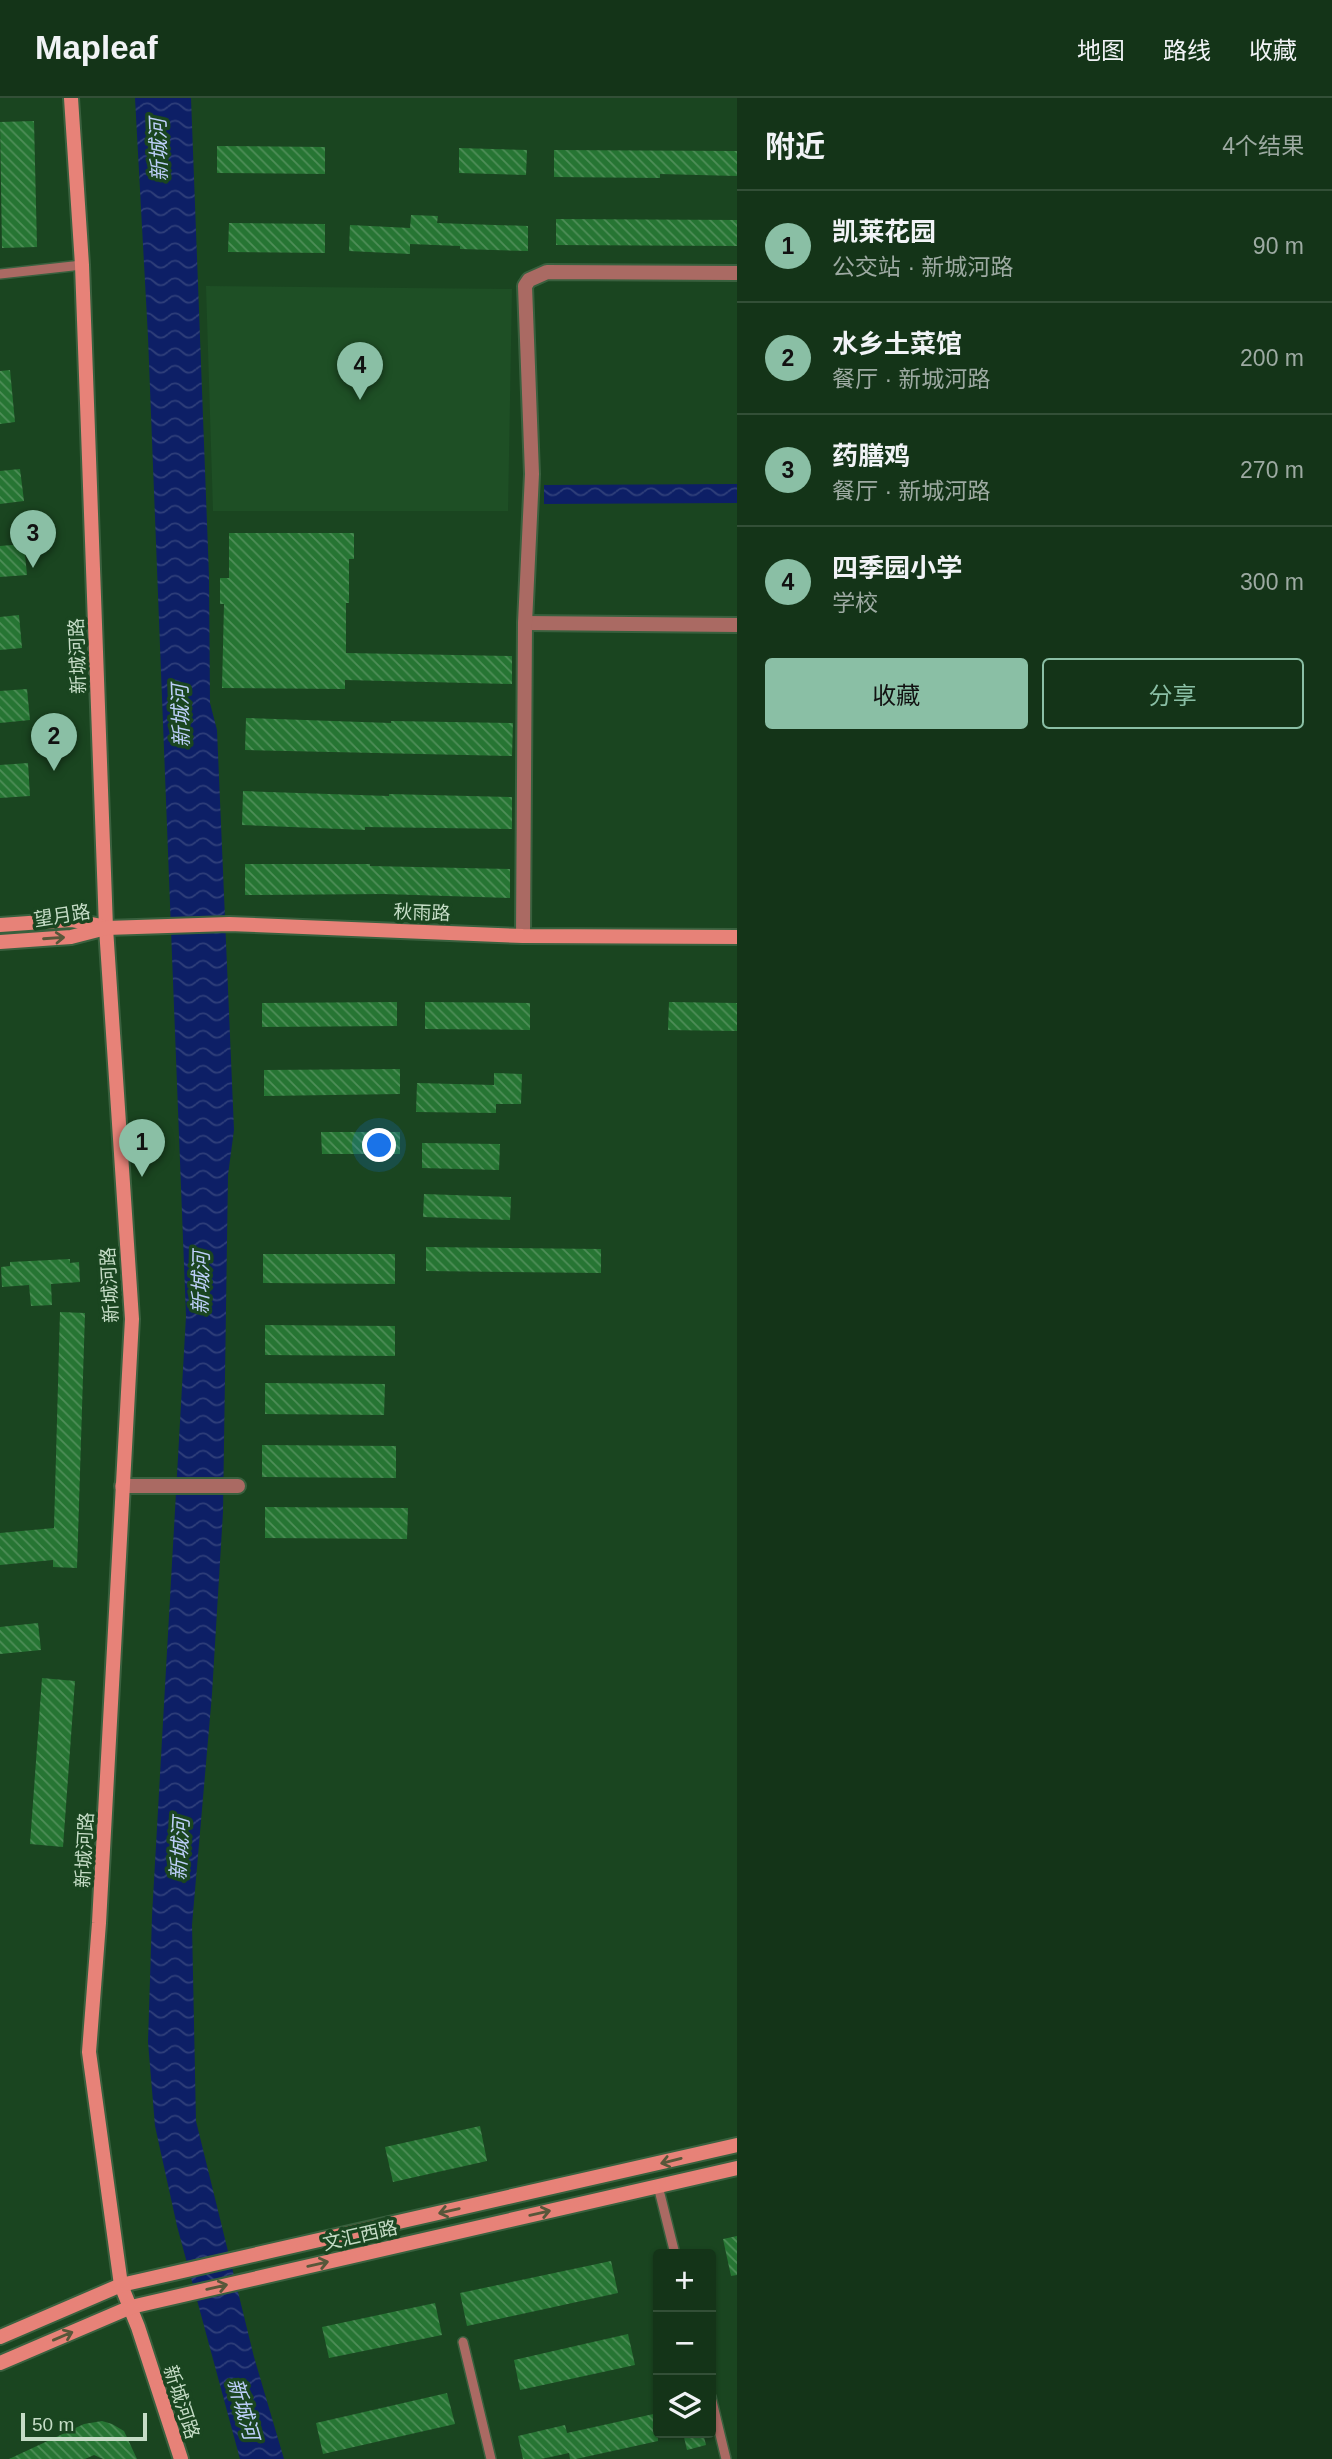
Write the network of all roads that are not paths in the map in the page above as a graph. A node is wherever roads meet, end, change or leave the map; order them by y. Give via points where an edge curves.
1 (71, 98) edge
2 (82, 265) junction
3 (737, 273) edge
4 (0, 274) edge
5 (525, 623) junction
6 (737, 625) edge
7 (0, 925) edge
8 (106, 928) junction
9 (523, 936) junction
10 (737, 937) edge
11 (0, 942) edge
12 (122, 1486) junction
13 (238, 1486) dead end
14 (737, 2145) edge
15 (737, 2168) edge
16 (658, 2186) junction
17 (674, 2249) edge
18 (121, 2285) junction
19 (131, 2307) junction
20 (0, 2337) edge
21 (463, 2342) dead end
22 (0, 2363) edge
23 (716, 2418) edge
24 (181, 2459) edge
25 (491, 2459) edge
26 (726, 2459) edge

1 - 2 street, 新城河路
2 - 4 lane
2 - 8 street, 新城河路
3 - 5 street via 547,272 525,286 532,474
5 - 6 street
5 - 9 street
7 - 8 street, 望月路 via 71,920
8 - 9 street, 秋雨路 via 229,924
11 -> 8 street, 望月路 via 71,937
8 - 12 street, 新城河路 via 132,1319
9 - 10 street, 秋雨路
12 - 13 street
12 - 18 street, 新城河路 via 89,2052
14 -> 18 street, 文汇西路
15 - 16 street, 文汇西路
16 - 17 lane
19 -> 16 street, 文汇西路
18 - 19 street, 新城河路
18 - 20 street, 文汇西路
22 -> 19 street, 文汇西路
19 - 24 street, 新城河路
21 - 25 lane
23 - 26 lane

